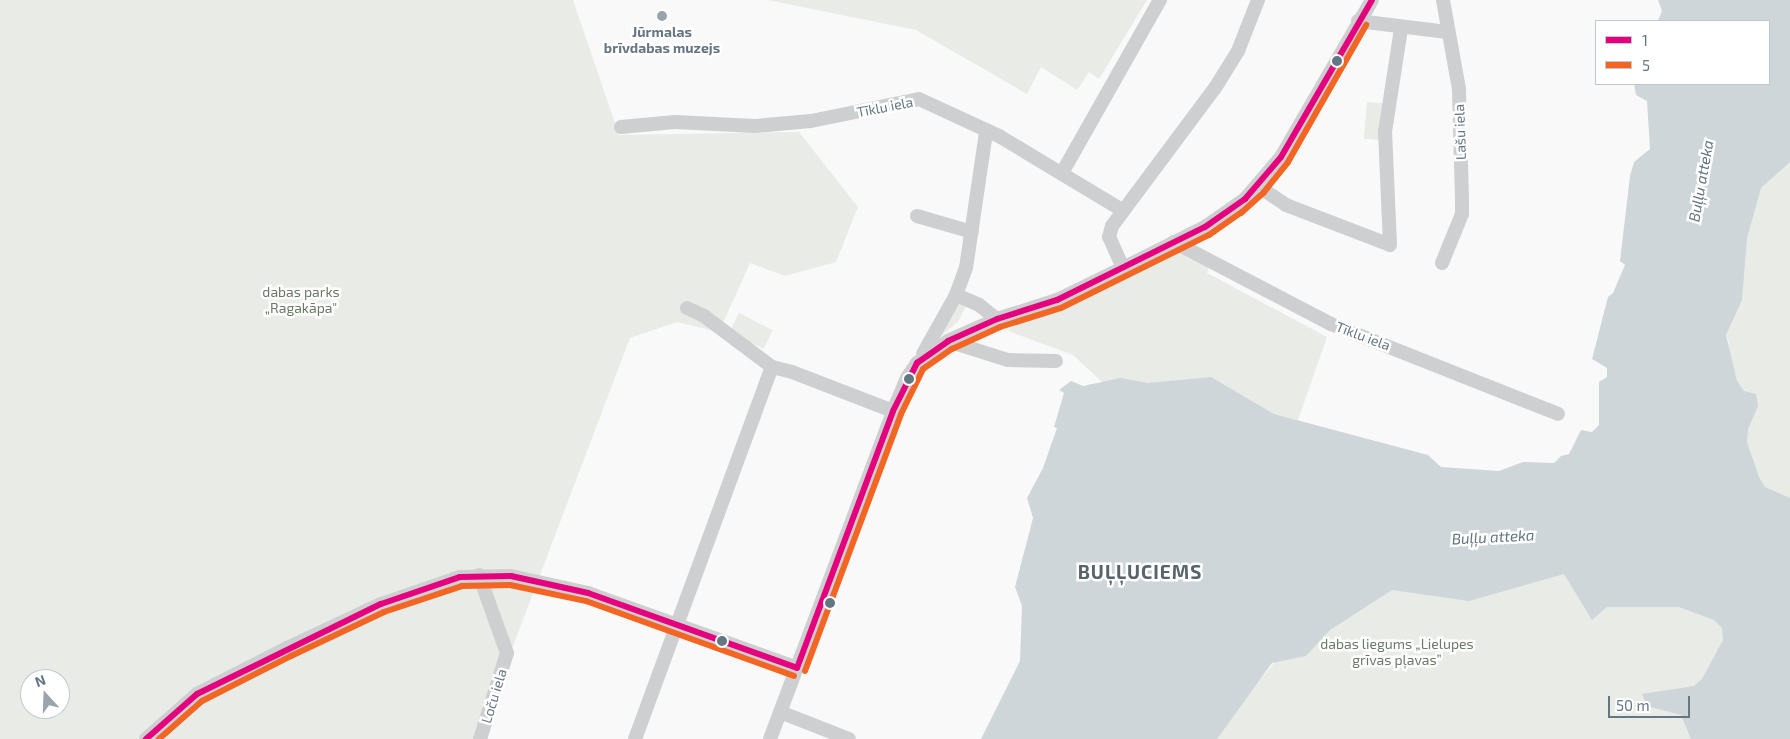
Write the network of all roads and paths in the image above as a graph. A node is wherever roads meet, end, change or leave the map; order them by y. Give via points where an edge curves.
1 (1160, 0) edge
2 (1258, 0) edge
3 (1372, 0) edge
4 (1444, 0) edge
5 (1358, 21) junction
6 (1401, 28) junction
7 (1448, 32) junction
8 (621, 127) dead end
9 (986, 132) junction
10 (1062, 173) junction
11 (1258, 186) junction
12 (1122, 210) junction
13 (917, 216) dead end
14 (972, 232) junction
15 (1174, 242) junction
16 (1442, 263) dead end
17 (1123, 268) junction
18 (956, 295) junction
19 (687, 308) dead end
20 (997, 319) junction
21 (948, 341) junction
22 (1056, 361) dead end
23 (917, 363) junction
24 (772, 367) junction
25 (893, 411) junction
26 (1558, 414) dead end
27 (479, 575) junction
28 (677, 626) junction
29 (797, 668) junction
30 (780, 712) junction
31 (146, 739) edge
32 (480, 739) edge
33 (635, 739) edge
34 (770, 739) edge
35 (849, 739) edge

1 - 10 street
2 - 12 street via 1238,51 1215,88
3 - 5 street
4 - 7 street, Lašu iela
5 - 6 street
5 - 11 street via 1281,156
6 - 7 street
6 - 11 street via 1385,132 1390,245 1286,205
7 - 16 street, Lašu iela via 1456,60 1459,90 1462,214
8 - 9 street, Tīklu iela via 675,122 755,126 811,121 919,99
9 - 10 street, Tīklu iela via 999,136
9 - 14 street
10 - 12 street, Tīklu iela
11 - 15 street via 1229,211
12 - 17 street via 1112,226 1110,238
13 - 14 street
14 - 18 street via 968,260
15 - 17 street
15 - 26 street, Tīklu iela via 1330,324
17 - 20 street via 1057,300
18 - 20 street
18 - 23 street
19 - 24 street via 704,316
20 - 21 street
21 - 22 street via 1008,360
21 - 23 street
23 - 25 street
24 - 25 street
24 - 28 street
25 - 29 street
27 - 28 street via 511,576 588,593
27 - 31 street via 440,583 381,604 287,648 197,694
27 - 32 street, Loču iela via 507,653
28 - 29 street
28 - 33 street
29 - 30 street
30 - 34 street
30 - 35 street

